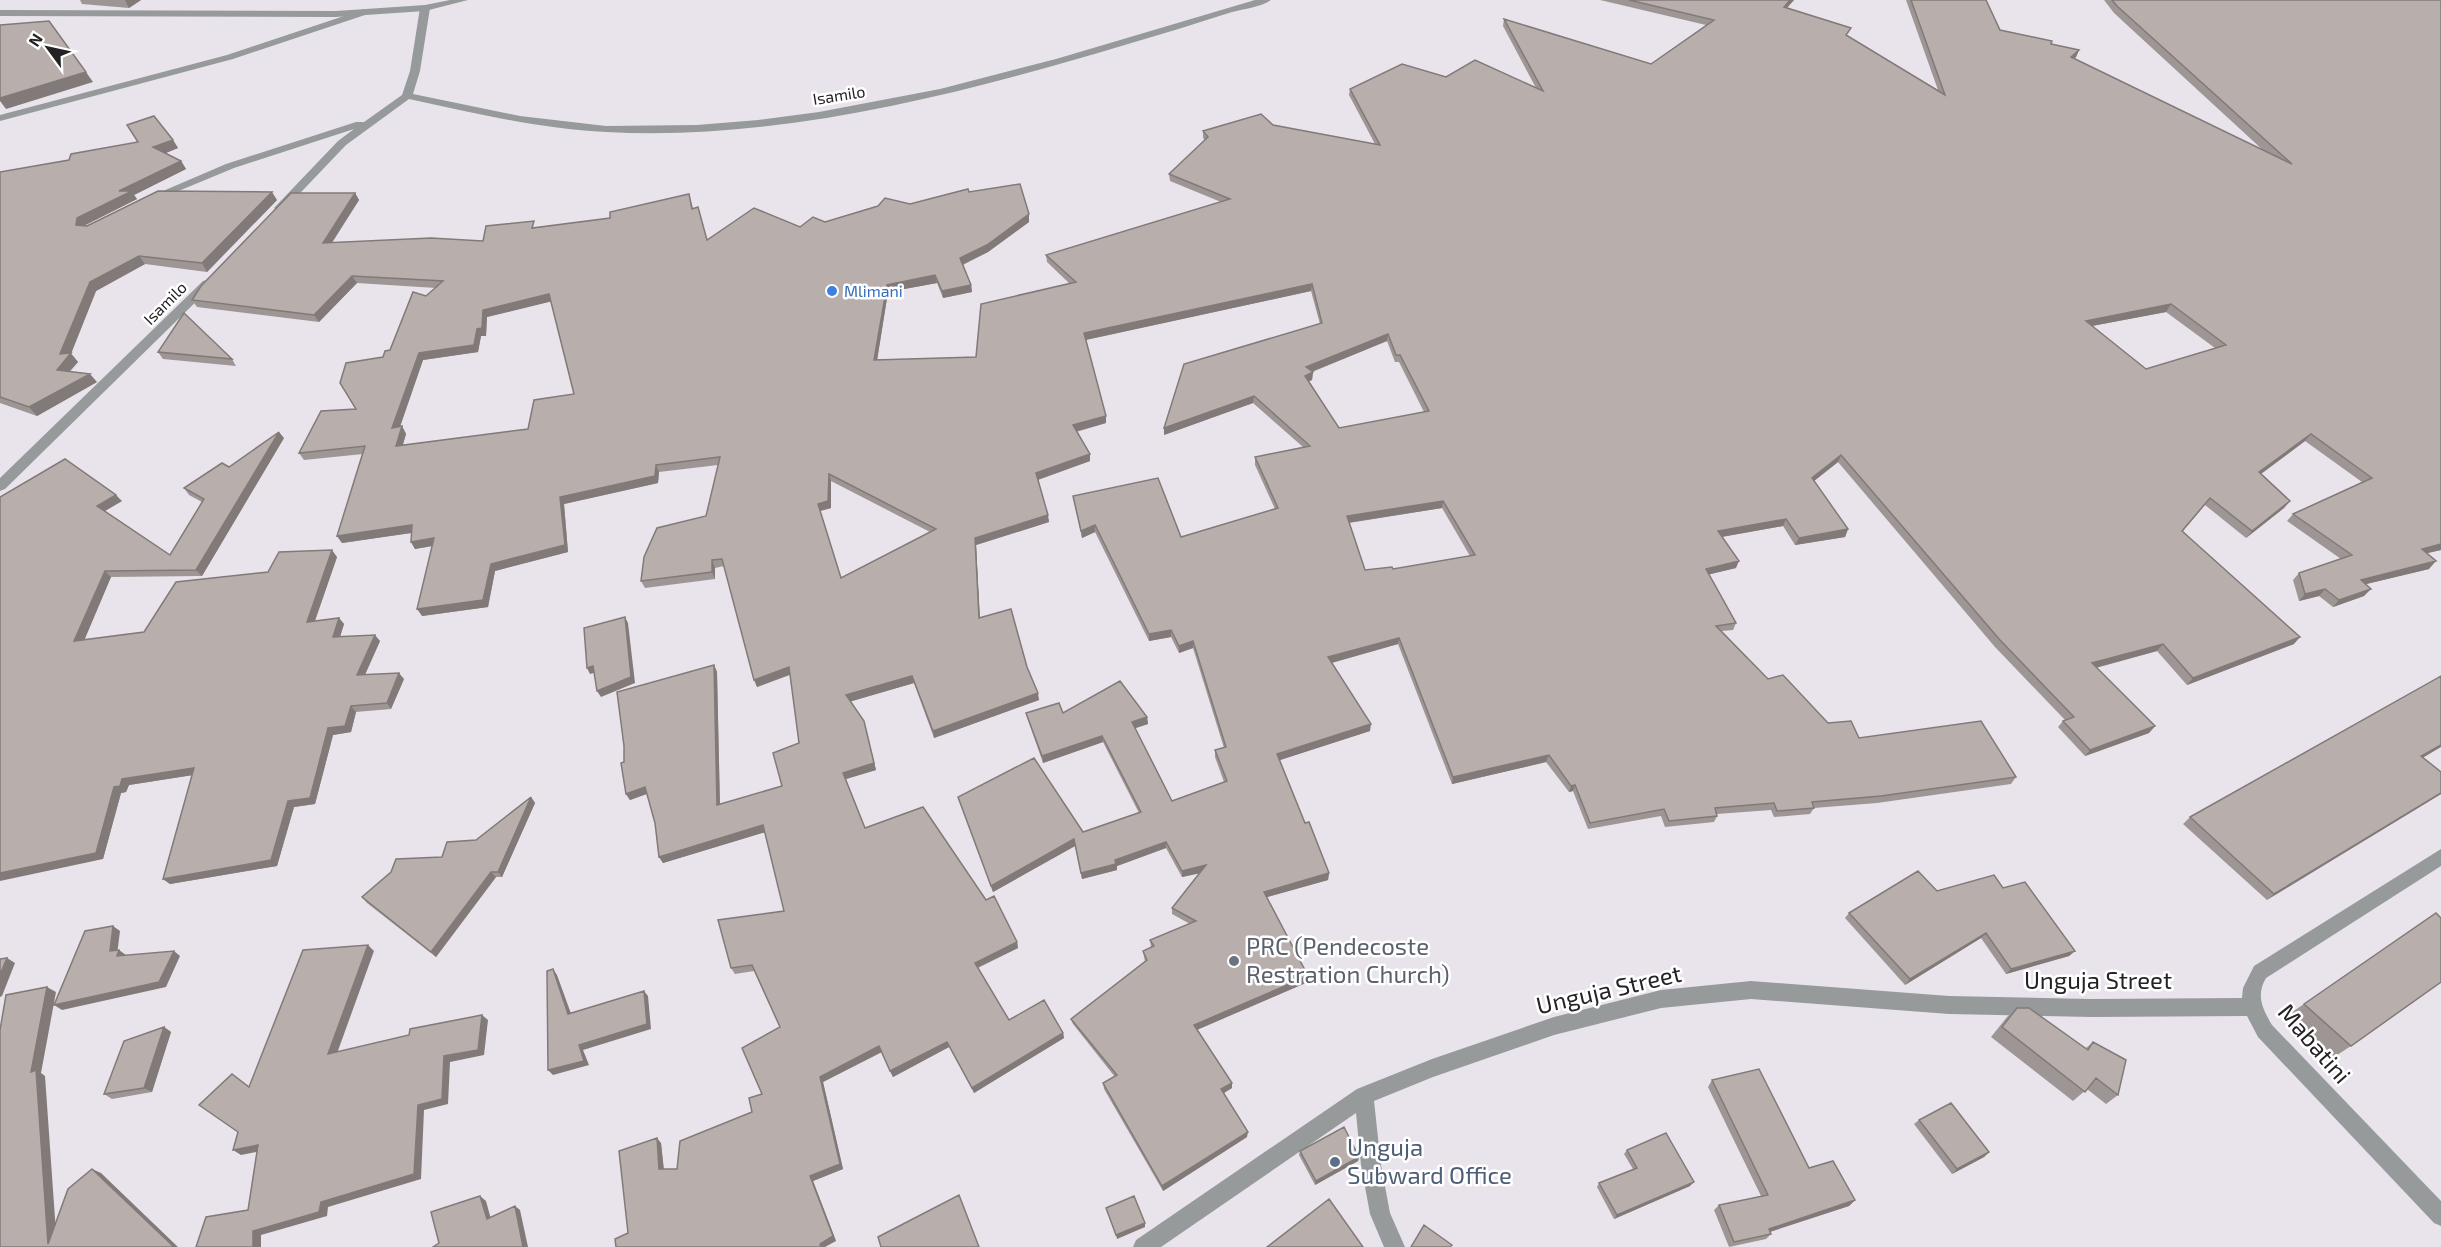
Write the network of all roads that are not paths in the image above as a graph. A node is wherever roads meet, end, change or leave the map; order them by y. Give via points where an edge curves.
1 (463, 0) edge
2 (1266, 0) edge
3 (425, 8) junction
4 (364, 12) junction
5 (0, 14) edge
6 (407, 96) junction
7 (0, 118) edge
8 (368, 122) junction
9 (136, 206) edge
10 (273, 215) edge
11 (216, 274) edge
12 (0, 486) edge
13 (2441, 857) edge
14 (2251, 1007) junction
15 (1364, 1096) junction
16 (2441, 1216) edge
17 (1143, 1247) edge
18 (1395, 1247) edge

1 - 3 street
2 - 6 street, Isamilo via 980,82 889,104 778,121 633,130 528,120
3 - 4 street
3 - 6 street
4 - 5 street
4 - 7 street via 273,43
6 - 8 street
8 - 9 street via 231,166
8 - 10 street via 342,143
11 - 12 street, Isamilo
13 - 14 street, Mabatini via 2260,972 2250,985
14 - 15 street, Unguja Street via 1949,1005 1751,990 1660,999 1554,1026
14 - 16 street, Mabatini via 2265,1031 2293,1063
15 - 17 street, Unguja Street
15 - 18 street via 1380,1214

